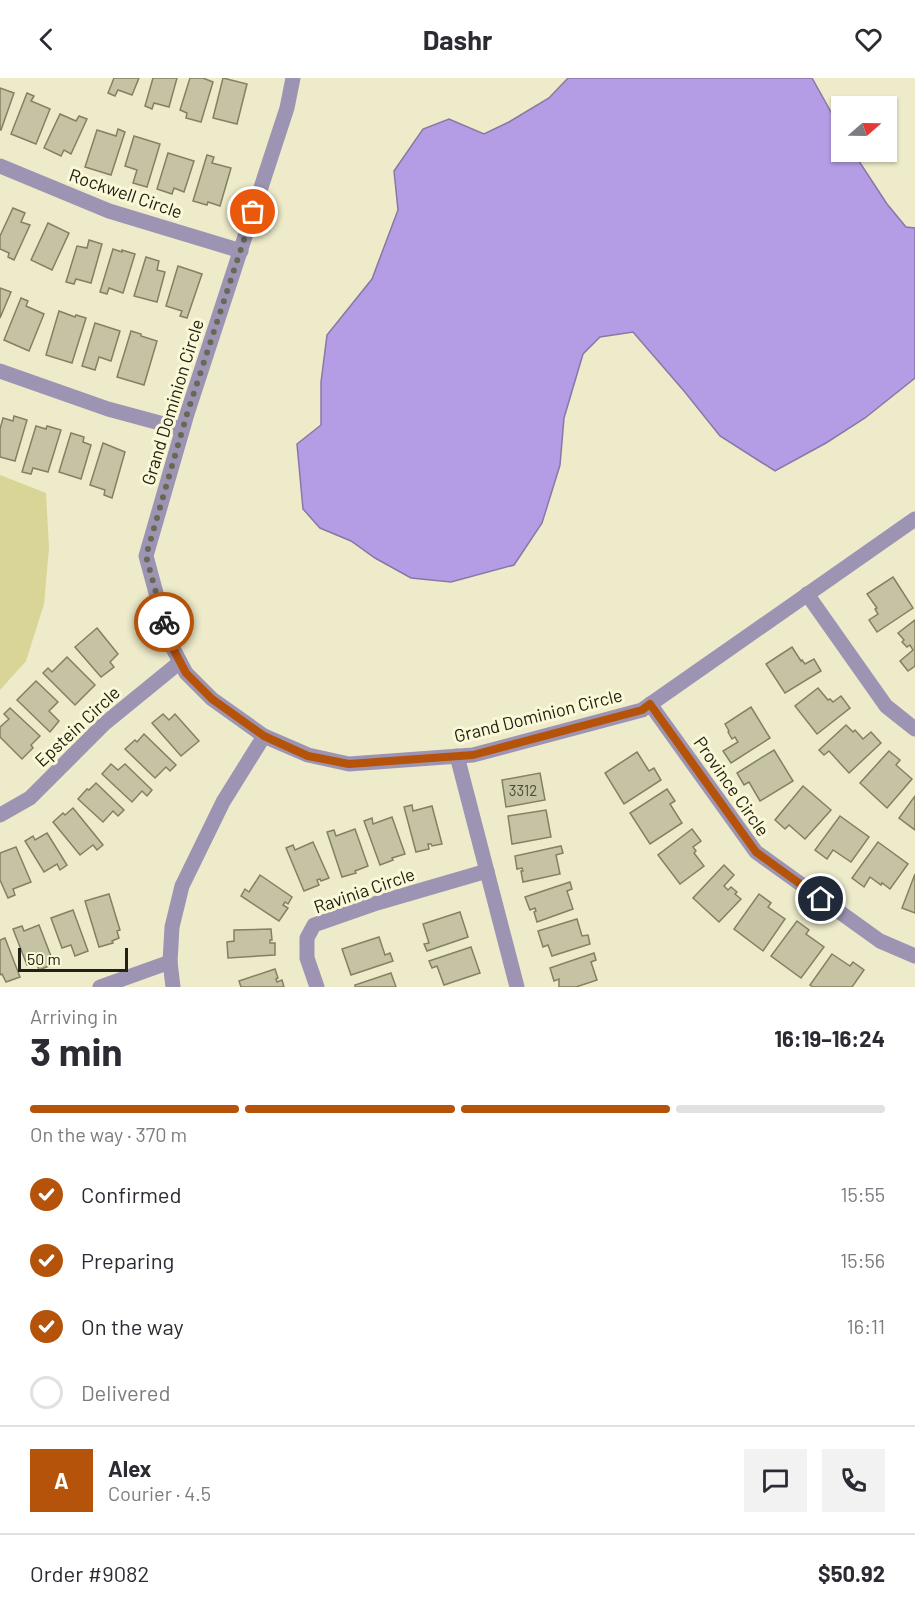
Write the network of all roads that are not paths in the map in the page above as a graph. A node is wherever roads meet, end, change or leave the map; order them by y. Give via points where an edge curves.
1 (293, 78) edge
2 (0, 166) edge
3 (241, 251) junction
4 (0, 371) edge
5 (182, 429) junction
6 (915, 519) edge
7 (807, 594) junction
8 (180, 662) junction
9 (650, 704) junction
10 (915, 729) edge
11 (264, 736) junction
12 (457, 756) junction
13 (0, 815) edge
14 (487, 871) junction
15 (915, 956) edge
16 (170, 962) junction
17 (100, 987) edge
18 (173, 987) edge
19 (317, 987) edge
20 (517, 987) edge

1 - 3 street, Grand Dominion Circle
2 - 3 street, Rockwell Circle via 109,211
3 - 5 street, Grand Dominion Circle
4 - 5 street via 108,409
5 - 8 street, Grand Dominion Circle via 146,556 169,641
6 - 7 street, Grand Dominion Circle
7 - 9 street, Grand Dominion Circle
7 - 10 street via 886,706
8 - 11 street, Grand Dominion Circle via 212,699
8 - 13 street, Epstein Circle via 104,723 30,798
9 - 12 street, Grand Dominion Circle via 642,710
9 - 15 street, Province Circle via 756,852 880,941
11 - 12 street, Grand Dominion Circle via 308,756 349,764
11 - 16 street via 223,802 182,886 172,927
12 - 14 street
14 - 19 street, Ravinia Circle via 314,925 307,938 307,958
14 - 20 street
16 - 17 street
16 - 18 street

